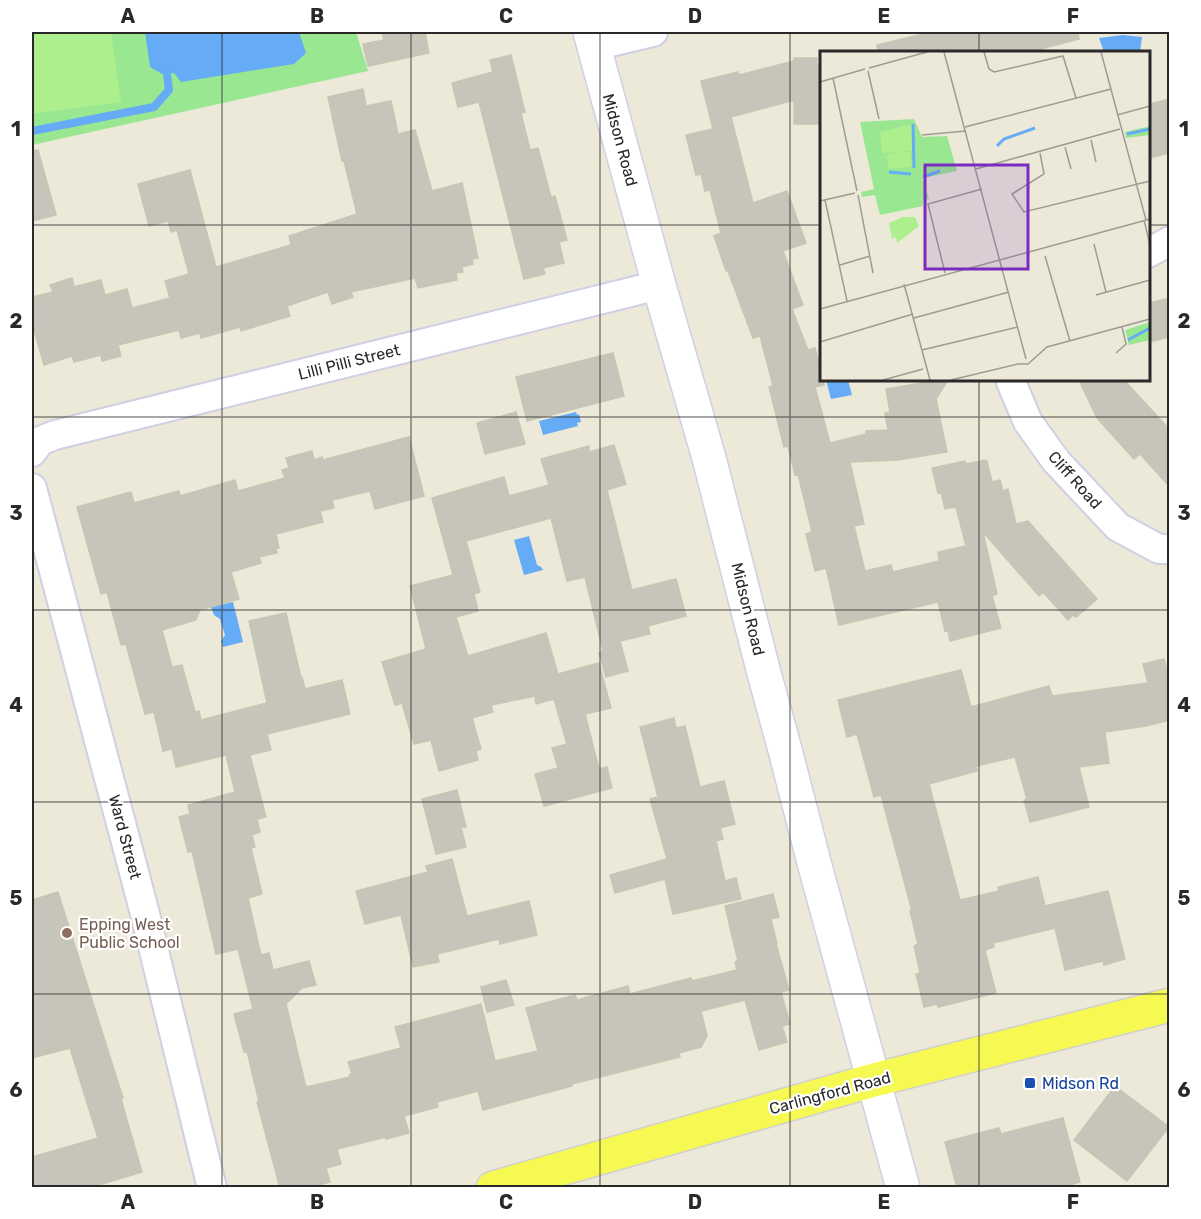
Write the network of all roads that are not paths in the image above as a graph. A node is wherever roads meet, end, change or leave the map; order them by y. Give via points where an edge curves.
1 (653, 32) edge
2 (592, 39) edge
3 (1170, 241) edge
4 (1150, 252) edge
5 (659, 285) junction
6 (1012, 381) edge
7 (36, 446) edge
8 (32, 488) edge
9 (1170, 549) edge
10 (1170, 1005) edge
11 (874, 1080) junction
12 (212, 1188) edge
13 (493, 1188) edge
14 (903, 1188) edge

1 - 2 street
2 - 5 street, Midson Road
3 - 4 street
5 - 7 street, Lilli Pilli Street via 55,435
5 - 11 street, Midson Road via 709,458
6 - 9 street, Cliff Road via 1028,423 1056,461 1118,528 1159,549
8 - 12 street, Ward Street via 144,910
10 - 11 main road, Carlingford Road
11 - 13 main road, Carlingford Road
11 - 14 street, Midson Road

